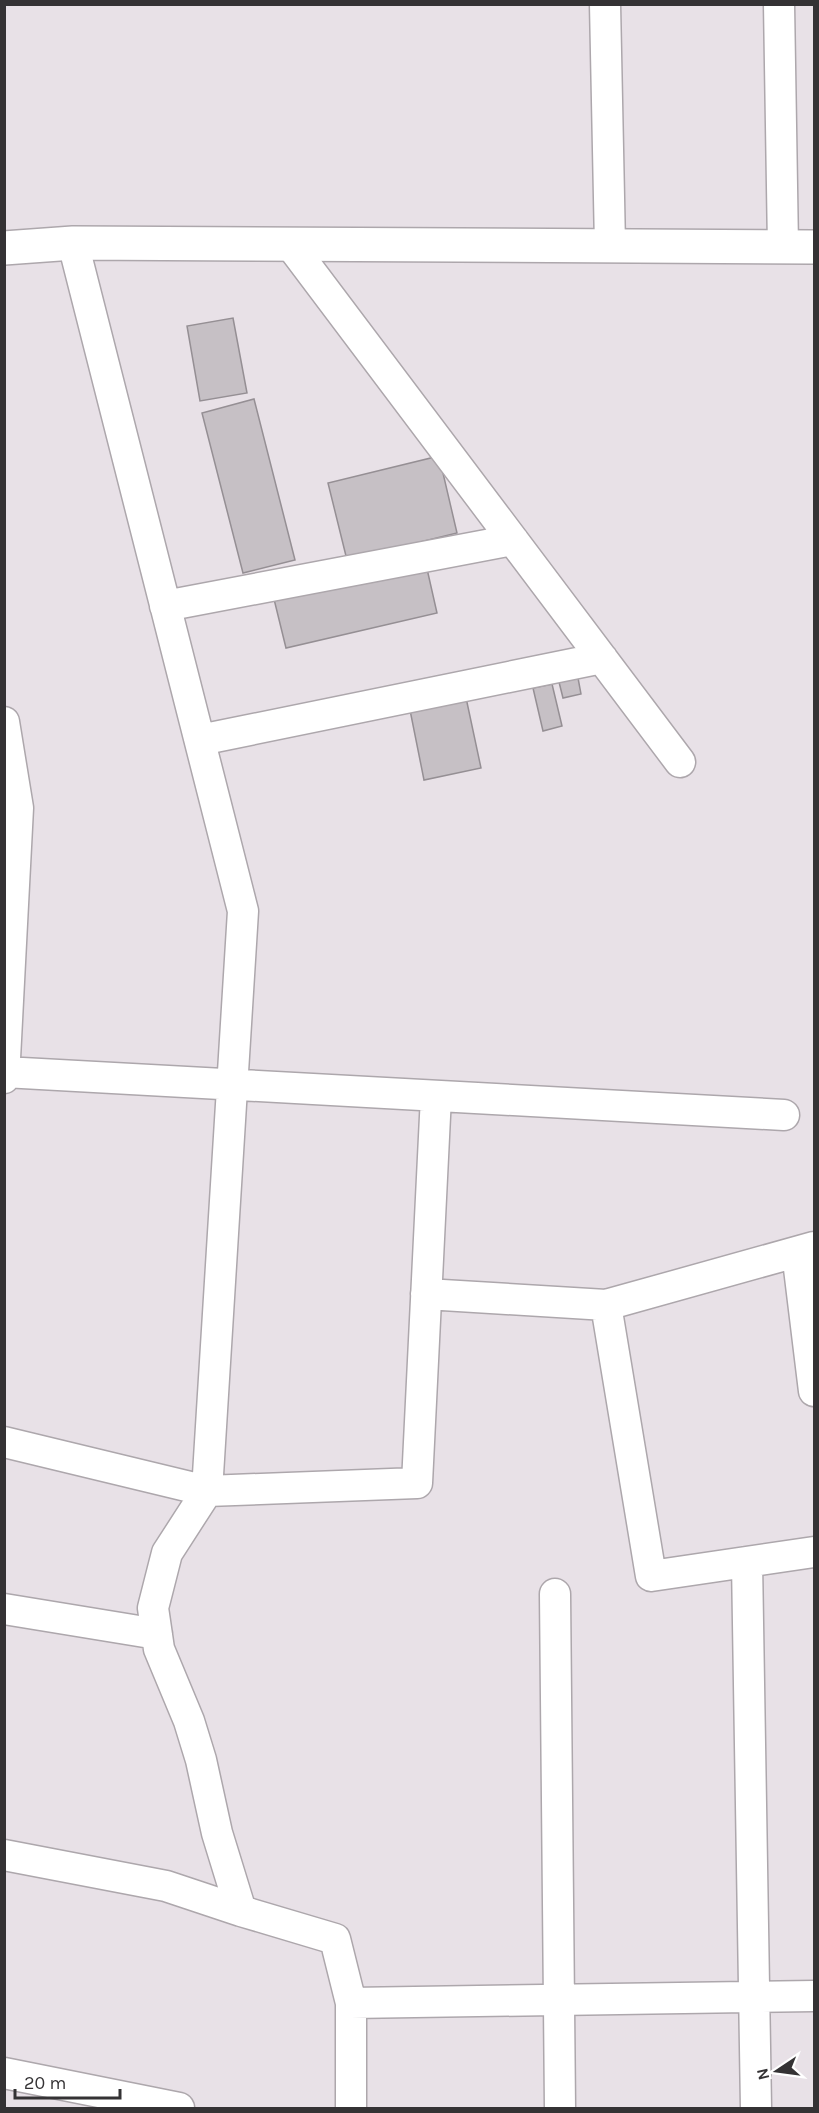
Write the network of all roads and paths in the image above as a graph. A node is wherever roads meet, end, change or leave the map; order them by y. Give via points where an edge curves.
1 (605, 4) edge
2 (779, 4) edge
3 (72, 243) junction
4 (290, 244) junction
5 (610, 246) junction
6 (799, 247) edge
7 (4, 248) edge
8 (513, 540) junction
9 (165, 606) junction
10 (602, 658) junction
11 (4, 722) edge
12 (200, 740) junction
13 (680, 762) dead end
14 (5, 1072) edge
15 (4, 1078) edge
16 (232, 1085) junction
17 (436, 1096) junction
18 (784, 1115) dead end
19 (806, 1249) edge
20 (426, 1294) junction
21 (606, 1305) junction
22 (814, 1391) edge
23 (4, 1442) edge
24 (207, 1491) junction
25 (814, 1552) edge
26 (747, 1562) junction
27 (555, 1594) dead end
28 (4, 1609) edge
29 (157, 1634) junction
30 (4, 1855) edge
31 (240, 1911) junction
32 (814, 1996) edge
33 (754, 1997) junction
34 (559, 2000) junction
35 (351, 2003) junction
36 (4, 2073) edge
37 (179, 2109) edge
38 (351, 2109) edge
39 (560, 2109) edge
40 (756, 2109) edge

1 - 5 street
2 - 6 street
3 - 4 street
3 - 7 street
3 - 9 street
4 - 5 street
4 - 8 street
5 - 6 street
8 - 9 street
8 - 10 street
9 - 12 street
10 - 12 street
10 - 13 street
11 - 14 street via 18,808
12 - 16 street via 243,911
14 - 15 street
14 - 16 street
16 - 17 street
16 - 24 street
17 - 18 street
17 - 20 street
19 - 21 street
19 - 22 street
20 - 21 street
20 - 24 street via 417,1483
21 - 26 street via 651,1576
23 - 24 street
24 - 29 street via 167,1553 153,1608
25 - 26 street
26 - 33 street
27 - 34 street
28 - 29 street
29 - 31 street via 159,1649 201,1760
30 - 31 street via 166,1886
31 - 35 street via 335,1939
32 - 33 street
33 - 34 street
33 - 40 street
34 - 35 street
34 - 39 street
35 - 38 street
36 - 37 street

